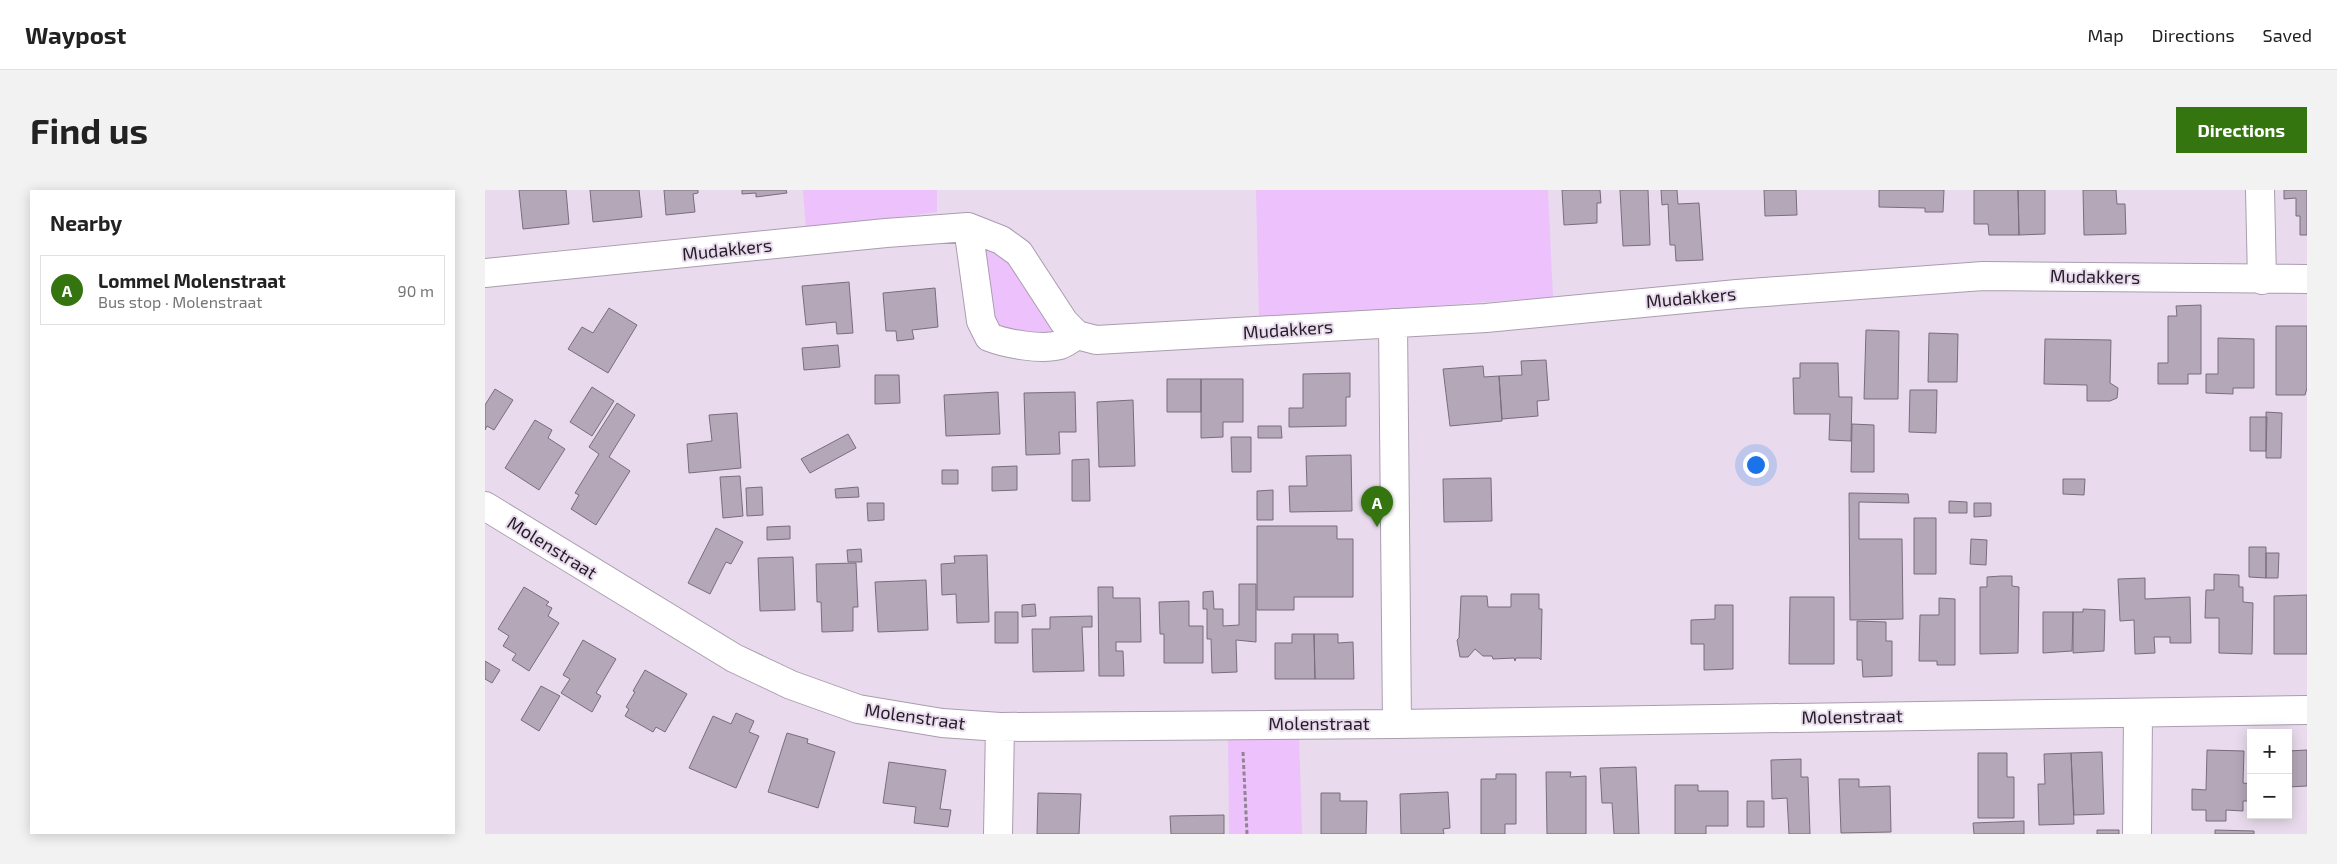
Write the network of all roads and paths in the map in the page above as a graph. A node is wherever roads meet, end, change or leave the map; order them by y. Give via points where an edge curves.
1 (2260, 190) edge
2 (968, 227) junction
3 (486, 266) edge
4 (2307, 279) edge
5 (2262, 280) junction
6 (1393, 323) junction
7 (1077, 335) junction
8 (485, 506) edge
9 (2307, 710) edge
10 (2138, 712) junction
11 (1397, 724) junction
12 (1241, 725) junction
13 (1000, 727) junction
14 (998, 834) edge
15 (1247, 834) edge
16 (2137, 834) edge

1 - 5 street
2 - 3 street, Mudakkers
2 - 7 street, Mudakkers via 1001,240 1019,253 1047,298
2 - 7 street via 981,321 989,337 1006,344 1027,346 1059,345
4 - 5 street, Mudakkers
5 - 6 street, Mudakkers via 1983,276
6 - 7 street, Mudakkers via 1122,340 1096,340
6 - 11 street
8 - 13 street, Molenstraat via 733,658 791,685 858,709 943,724
9 - 10 street, Molenstraat
10 - 11 street, Molenstraat
10 - 16 street
11 - 12 street, Molenstraat
12 - 13 street, Molenstraat
12 - 15 path
13 - 14 street

